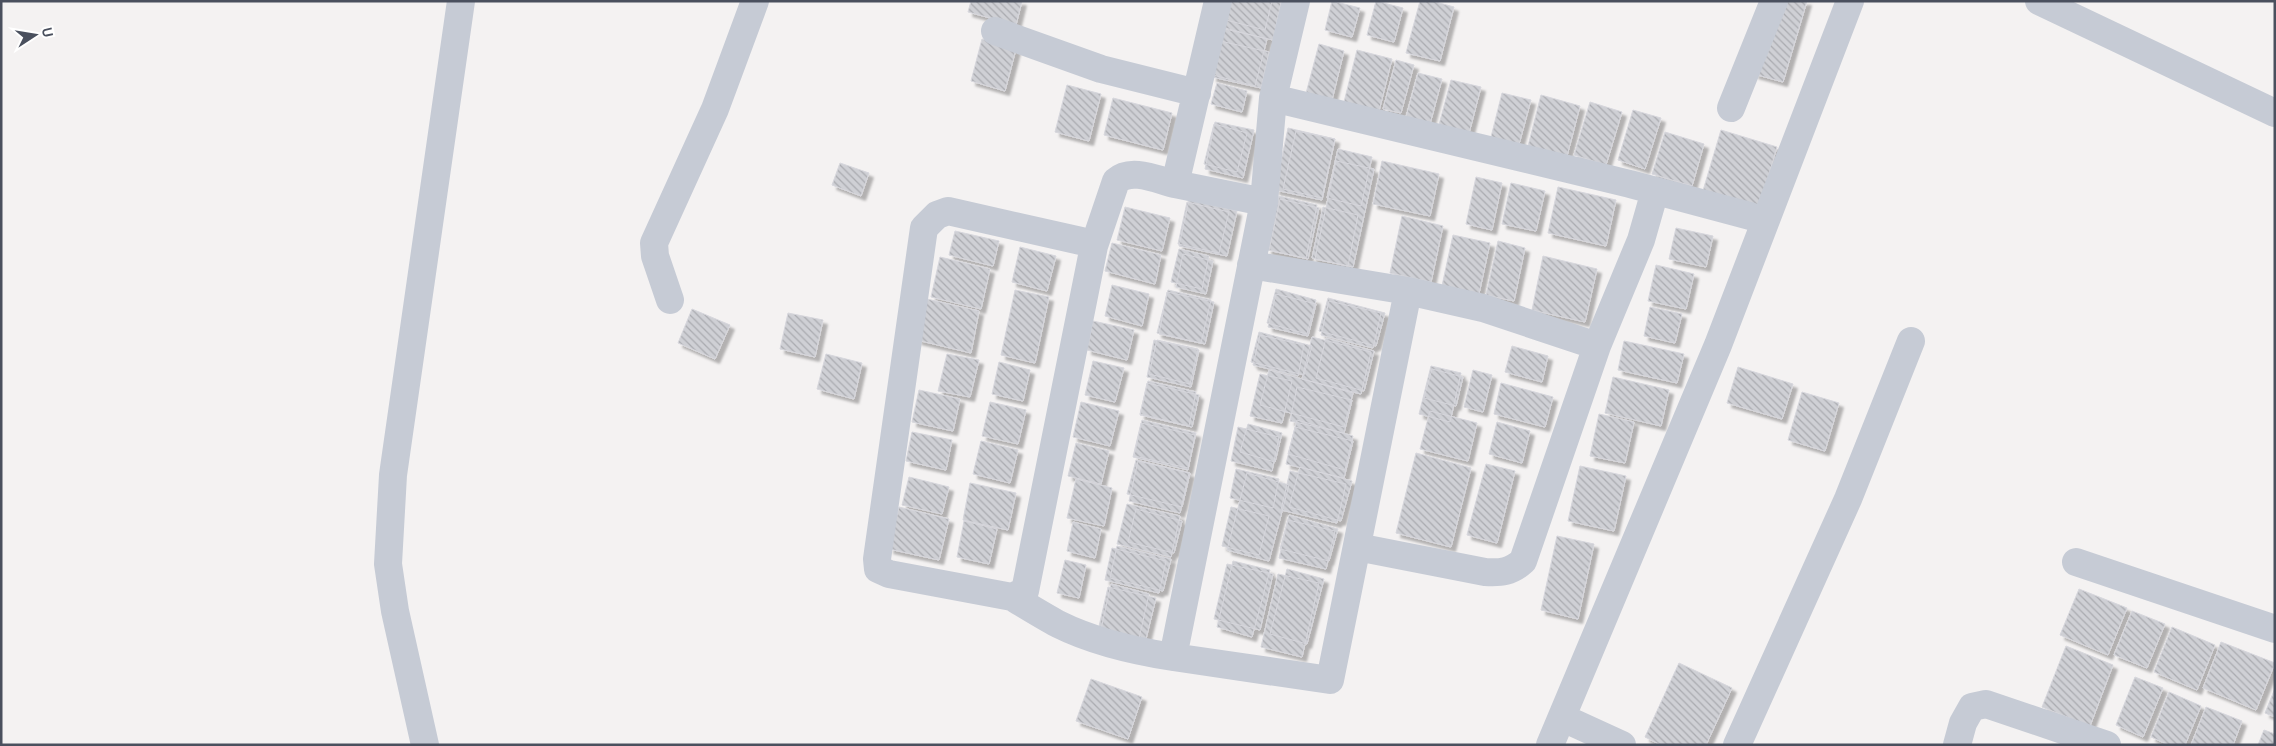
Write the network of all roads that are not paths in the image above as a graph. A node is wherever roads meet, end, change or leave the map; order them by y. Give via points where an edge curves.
1 (461, 1) edge
2 (756, 1) edge
3 (1218, 1) edge
4 (1296, 1) edge
5 (1774, 1) edge
6 (1850, 1) edge
7 (2039, 1) edge
8 (995, 31) dead end
9 (1197, 93) junction
10 (1273, 98) junction
11 (1731, 108) dead end
12 (2275, 114) edge
13 (1175, 184) junction
14 (1655, 191) junction
15 (1264, 202) junction
16 (1750, 216) dead end
17 (1094, 246) junction
18 (1251, 265) junction
19 (1408, 291) junction
20 (670, 300) dead end
21 (1911, 341) dead end
22 (1597, 346) junction
23 (1357, 547) junction
24 (2076, 562) dead end
25 (1012, 597) junction
26 (2275, 629) edge
27 (1174, 657) junction
28 (1562, 718) junction
29 (425, 745) edge
30 (1550, 745) edge
31 (1622, 745) edge
32 (1737, 745) edge
33 (1957, 745) edge
34 (2106, 745) edge

1 - 29 street via 393,475 388,564 395,611
2 - 20 street via 715,109 654,243 654,256
3 - 9 street
4 - 10 street
5 - 11 street
6 - 28 street via 1718,345
7 - 12 street
8 - 9 street via 1101,69
9 - 13 street
10 - 14 street
10 - 15 street
13 - 15 street
13 - 17 street via 1130,174 1121,176 1116,180
14 - 16 street
14 - 22 street via 1641,240
15 - 18 street
17 - 25 street via 1026,591
17 - 25 street via 948,211 937,215 924,228 878,569 888,574
18 - 19 street
18 - 27 street
19 - 22 street via 1483,308
19 - 23 street
21 - 32 street via 1848,499
22 - 23 street via 1523,561 1514,570 1485,572
23 - 27 street via 1330,680
24 - 26 street
25 - 27 street via 1059,624 1096,640
28 - 30 street
28 - 31 street
33 - 34 street via 1972,707 1986,704

